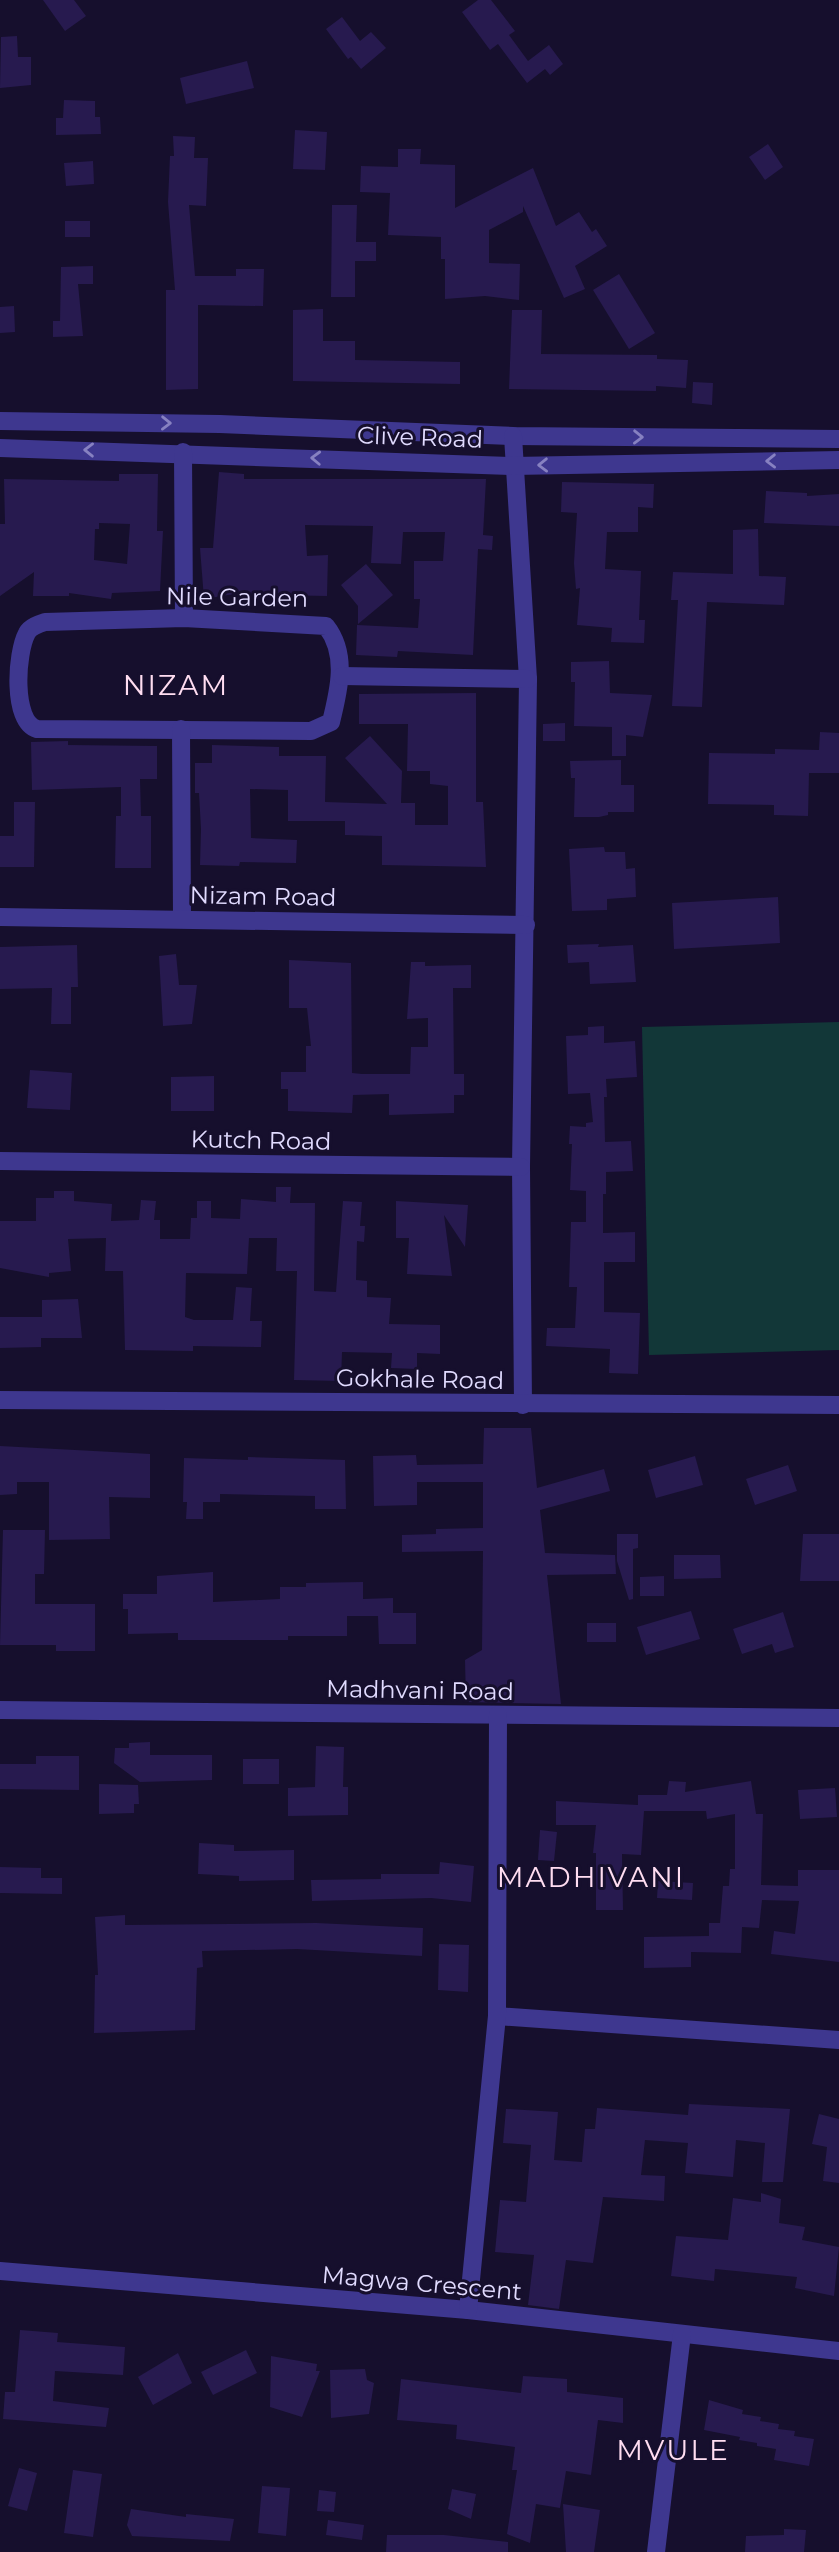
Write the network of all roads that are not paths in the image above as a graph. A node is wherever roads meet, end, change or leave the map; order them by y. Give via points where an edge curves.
1 (0, 421) edge
2 (220, 424) junction
3 (513, 436) junction
4 (839, 439) edge
5 (0, 448) edge
6 (183, 452) junction
7 (222, 454) junction
8 (839, 460) edge
9 (513, 466) junction
10 (184, 618) junction
11 (342, 676) junction
12 (9, 677) edge
13 (528, 679) junction
14 (181, 729) junction
15 (0, 917) edge
16 (182, 919) junction
17 (526, 925) junction
18 (0, 1161) edge
19 (521, 1167) junction
20 (0, 1400) edge
21 (523, 1405) junction
22 (839, 1405) edge
23 (0, 1710) edge
24 (498, 1715) junction
25 (839, 1718) edge
26 (497, 2016) junction
27 (839, 2040) edge
28 (0, 2271) edge
29 (468, 2310) junction
30 (682, 2334) junction
31 (839, 2351) edge
32 (656, 2552) edge

1 -> 2 street, Clive Road
2 - 3 street, Clive Road
2 - 7 street
3 -> 4 street, Clive Road
3 - 9 street
6 -> 5 street, Clive Road
6 - 7 street, Clive Road
6 - 10 street
9 -> 7 street, Clive Road
8 -> 9 street, Clive Road
9 - 13 street
10 - 11 street, Nile Garden via 318,623 332,633
10 - 12 street, Nile Garden via 45,622 27,632
11 - 13 street
11 - 14 street, Nile Garden via 331,722 311,732
12 - 14 street, Nile Garden via 30,727
13 - 17 street
14 - 16 street
15 - 16 street, Nizam Road
16 - 17 street, Nizam Road
17 - 19 street
18 - 19 street, Kutch Road
19 - 21 street
20 - 21 street, Gokhale Road
21 - 22 street, Gokhale Road
23 - 24 street, Madhvani Road
24 - 25 street, Madhvani Road
24 - 26 street
26 - 27 street
26 - 29 street
28 - 29 street, Magwa Crescent
29 - 30 street, Magwa Crescent
30 - 31 street, Magwa Crescent
30 - 32 street

